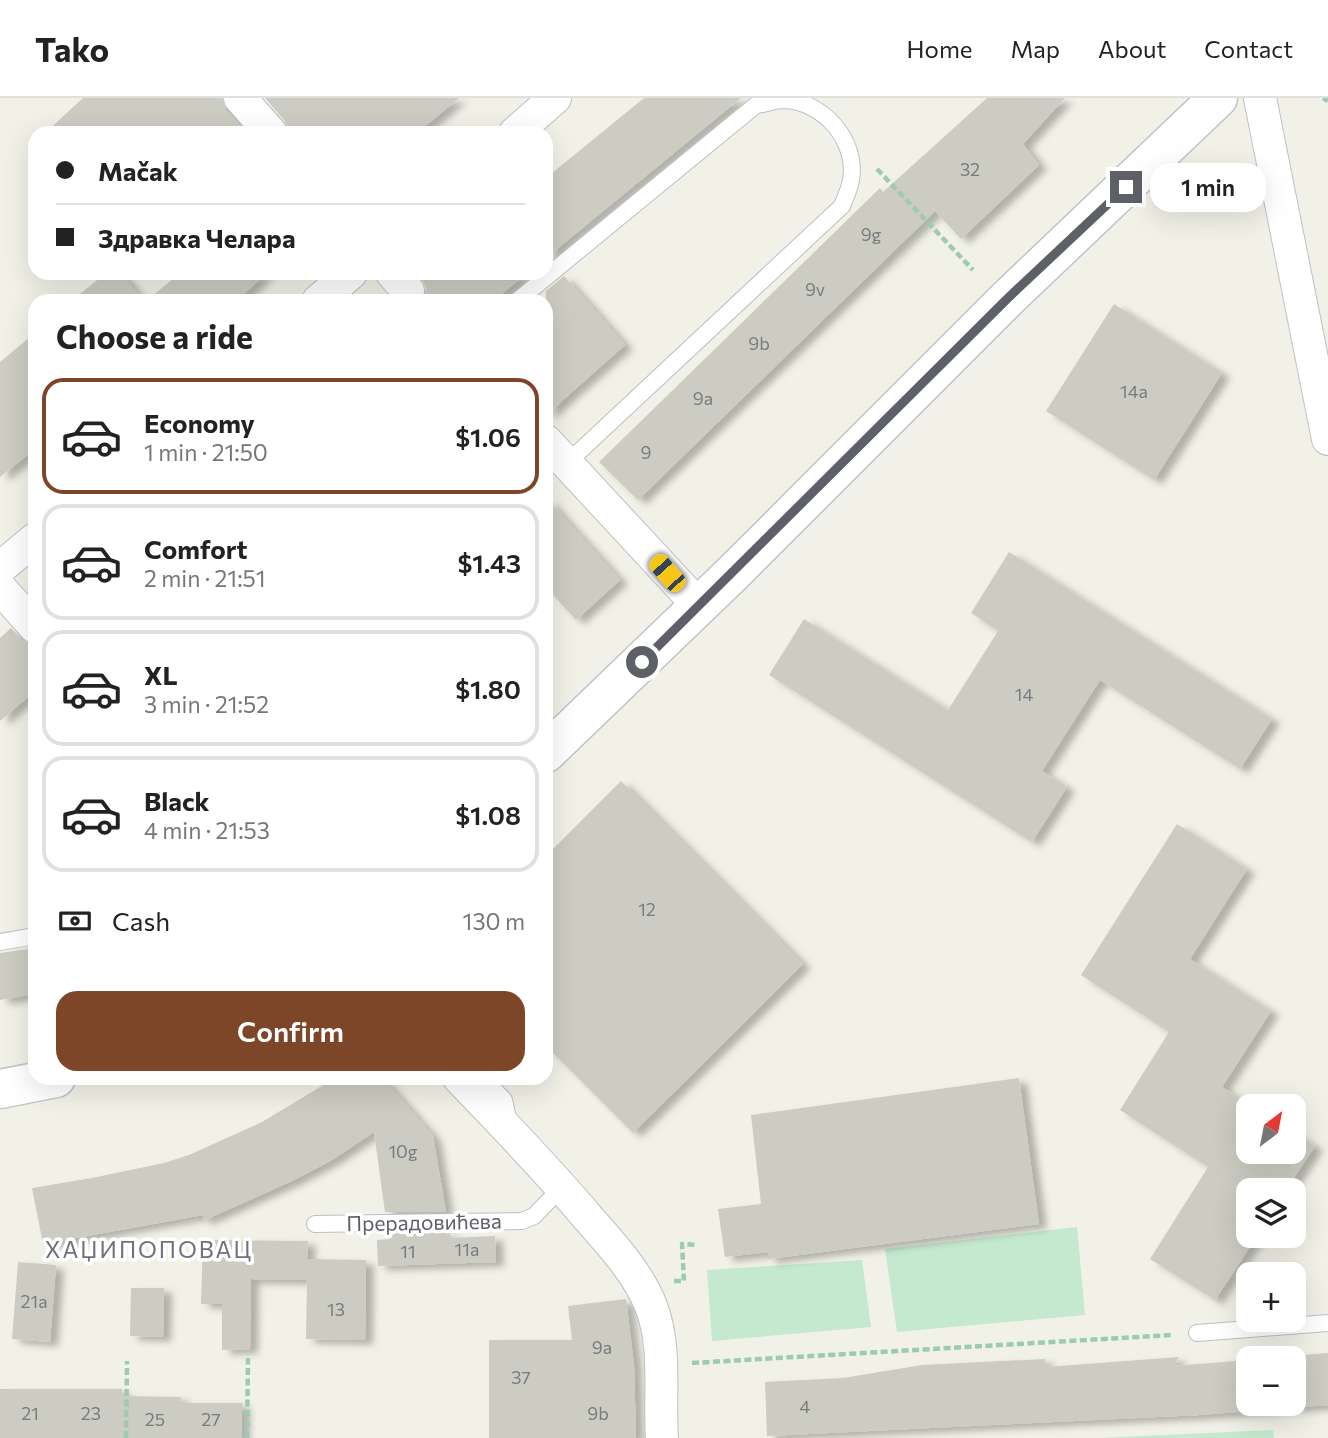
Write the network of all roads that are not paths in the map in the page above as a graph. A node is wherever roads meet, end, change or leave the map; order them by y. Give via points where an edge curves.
1 (240, 98) edge
2 (555, 98) edge
3 (1218, 98) edge
4 (1260, 98) edge
5 (265, 126) edge
6 (522, 126) edge
7 (553, 271) edge
8 (343, 280) edge
9 (543, 280) edge
10 (326, 294) edge
11 (526, 294) edge
12 (1328, 439) edge
13 (556, 452) edge
14 (28, 545) edge
15 (0, 568) edge
16 (0, 588) edge
17 (699, 606) junction
18 (28, 619) edge
19 (553, 746) edge
20 (28, 937) edge
21 (0, 942) edge
22 (28, 1084) edge
23 (466, 1085) edge
24 (490, 1085) edge
25 (0, 1089) edge
26 (512, 1134) junction
27 (562, 1187) junction
28 (315, 1224) dead end
29 (1328, 1323) edge
30 (1197, 1333) road end
31 (662, 1438) edge

1 - 5 street
2 - 6 street
3 - 17 main road via 1009,297
4 - 12 street
7 - 13 lane via 756,105 785,100 813,107 836,125 849,150 852,179 842,206
8 - 10 street
9 - 11 lane
13 - 17 street
14 - 15 street
16 - 18 street
17 - 19 main road
20 - 21 lane
22 - 25 main road
23 - 26 street
24 - 26 lane via 504,1100
26 - 27 street
27 - 28 lane, Прерадовићева via 534,1216 522,1221
27 - 31 street via 605,1237 652,1308 661,1365
29 - 30 lane

